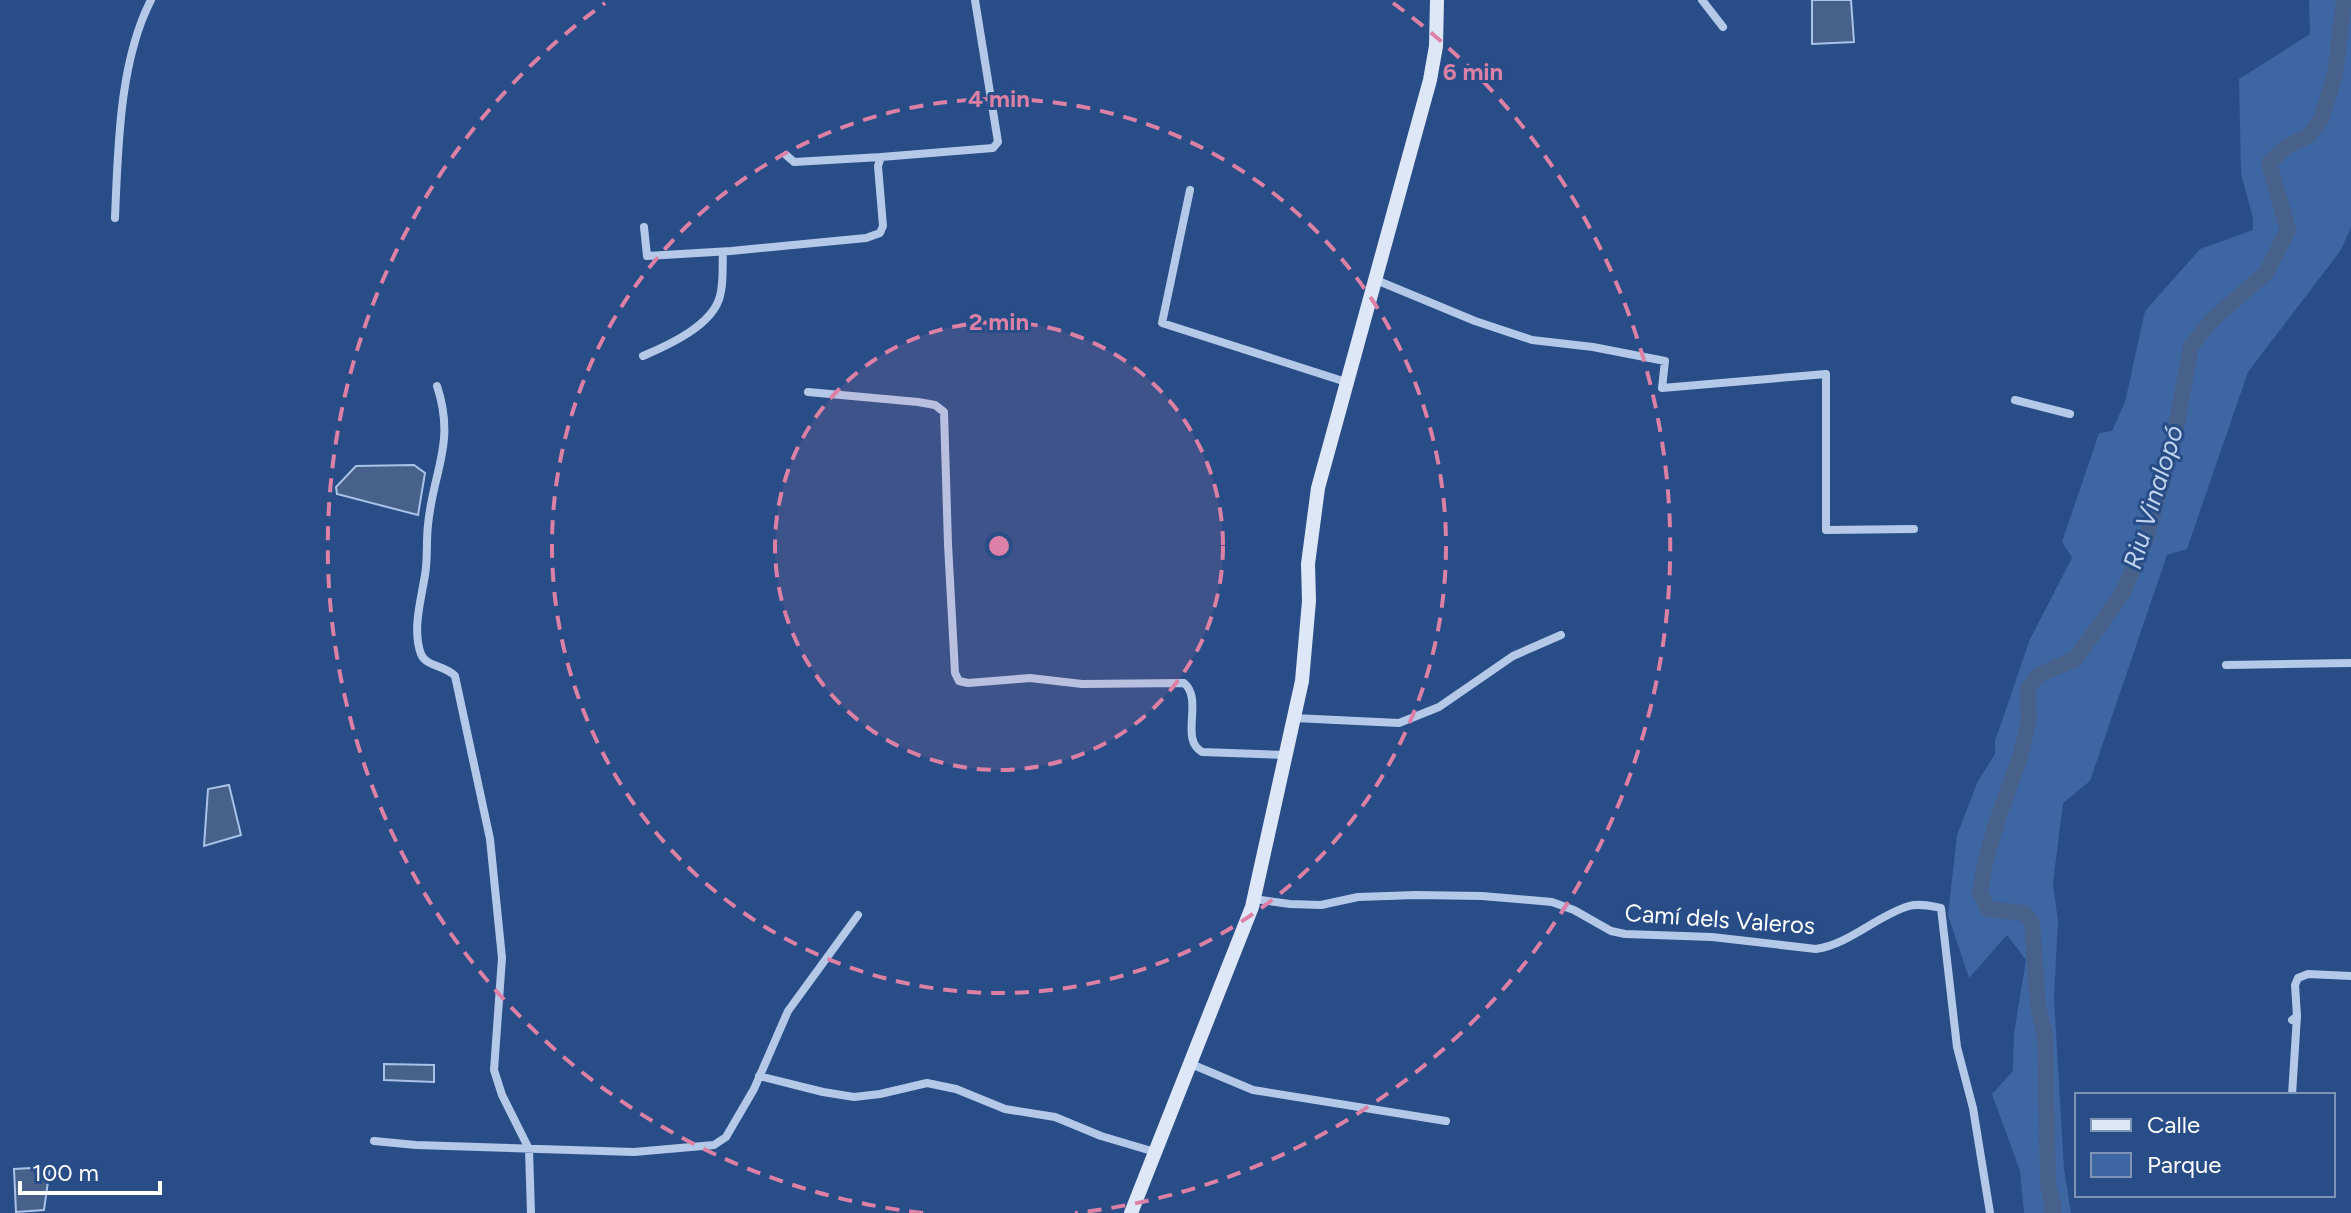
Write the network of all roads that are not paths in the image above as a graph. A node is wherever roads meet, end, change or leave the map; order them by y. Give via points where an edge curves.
1 (151, 0) edge
2 (975, 0) edge
3 (1437, 0) edge
4 (1702, 0) edge
5 (1723, 27) dead end
6 (786, 155) dead end
7 (881, 157) junction
8 (1190, 190) dead end
9 (115, 218) dead end
10 (644, 227) dead end
11 (723, 252) junction
12 (1376, 280) junction
13 (643, 356) dead end
14 (1346, 382) junction
15 (437, 386) dead end
16 (808, 392) dead end
17 (2015, 400) dead end
18 (2070, 414) dead end
19 (1914, 529) dead end
20 (1561, 635) dead end
21 (2351, 663) edge
22 (2226, 665) dead end
23 (1294, 718) junction
24 (1286, 755) junction
25 (1254, 899) junction
26 (858, 915) dead end
27 (2351, 976) edge
28 (1191, 1064) junction
29 (759, 1076) junction
30 (2292, 1093) edge
31 (1446, 1121) dead end
32 (374, 1141) dead end
33 (529, 1149) junction
34 (1156, 1152) junction
35 (531, 1213) edge
36 (1131, 1213) edge
37 (1990, 1213) edge

1 - 9 street via 140,22 120,119
2 - 7 street via 998,142 993,148 966,152
3 - 12 main road via 1432,72
4 - 5 street
6 - 7 street via 794,162
7 - 11 street via 880,233
8 - 14 street via 1162,323
10 - 11 street via 647,256
11 - 13 street via 720,296 712,313 675,342
12 - 14 main road
12 - 19 street via 1532,340 1665,361 1662,388 1826,374 1826,530
14 - 23 main road via 1312,522 1306,644
15 - 33 street via 446,434 427,526 417,626 421,655 427,663 448,668 461,694 490,839 502,958 494,1070
16 - 24 street via 918,402 944,412 959,681 1184,683 1192,699 1195,749
17 - 18 street
20 - 23 street via 1513,656 1439,707 1399,723
21 - 22 street
23 - 24 main road
24 - 25 main road
25 - 28 main road
25 - 37 street, Camí dels Valeros via 1321,905 1358,897 1416,895 1552,902 1625,934 1816,949 1909,906 1941,908 1957,1047
26 - 29 street via 788,1011
27 - 30 street via 2298,978
28 - 31 street via 1253,1090
28 - 34 main road
29 - 33 street via 726,1137 714,1145 634,1152
29 - 34 street via 854,1097 927,1083 1005,1109 1055,1117
32 - 33 street
33 - 35 street
34 - 36 main road

